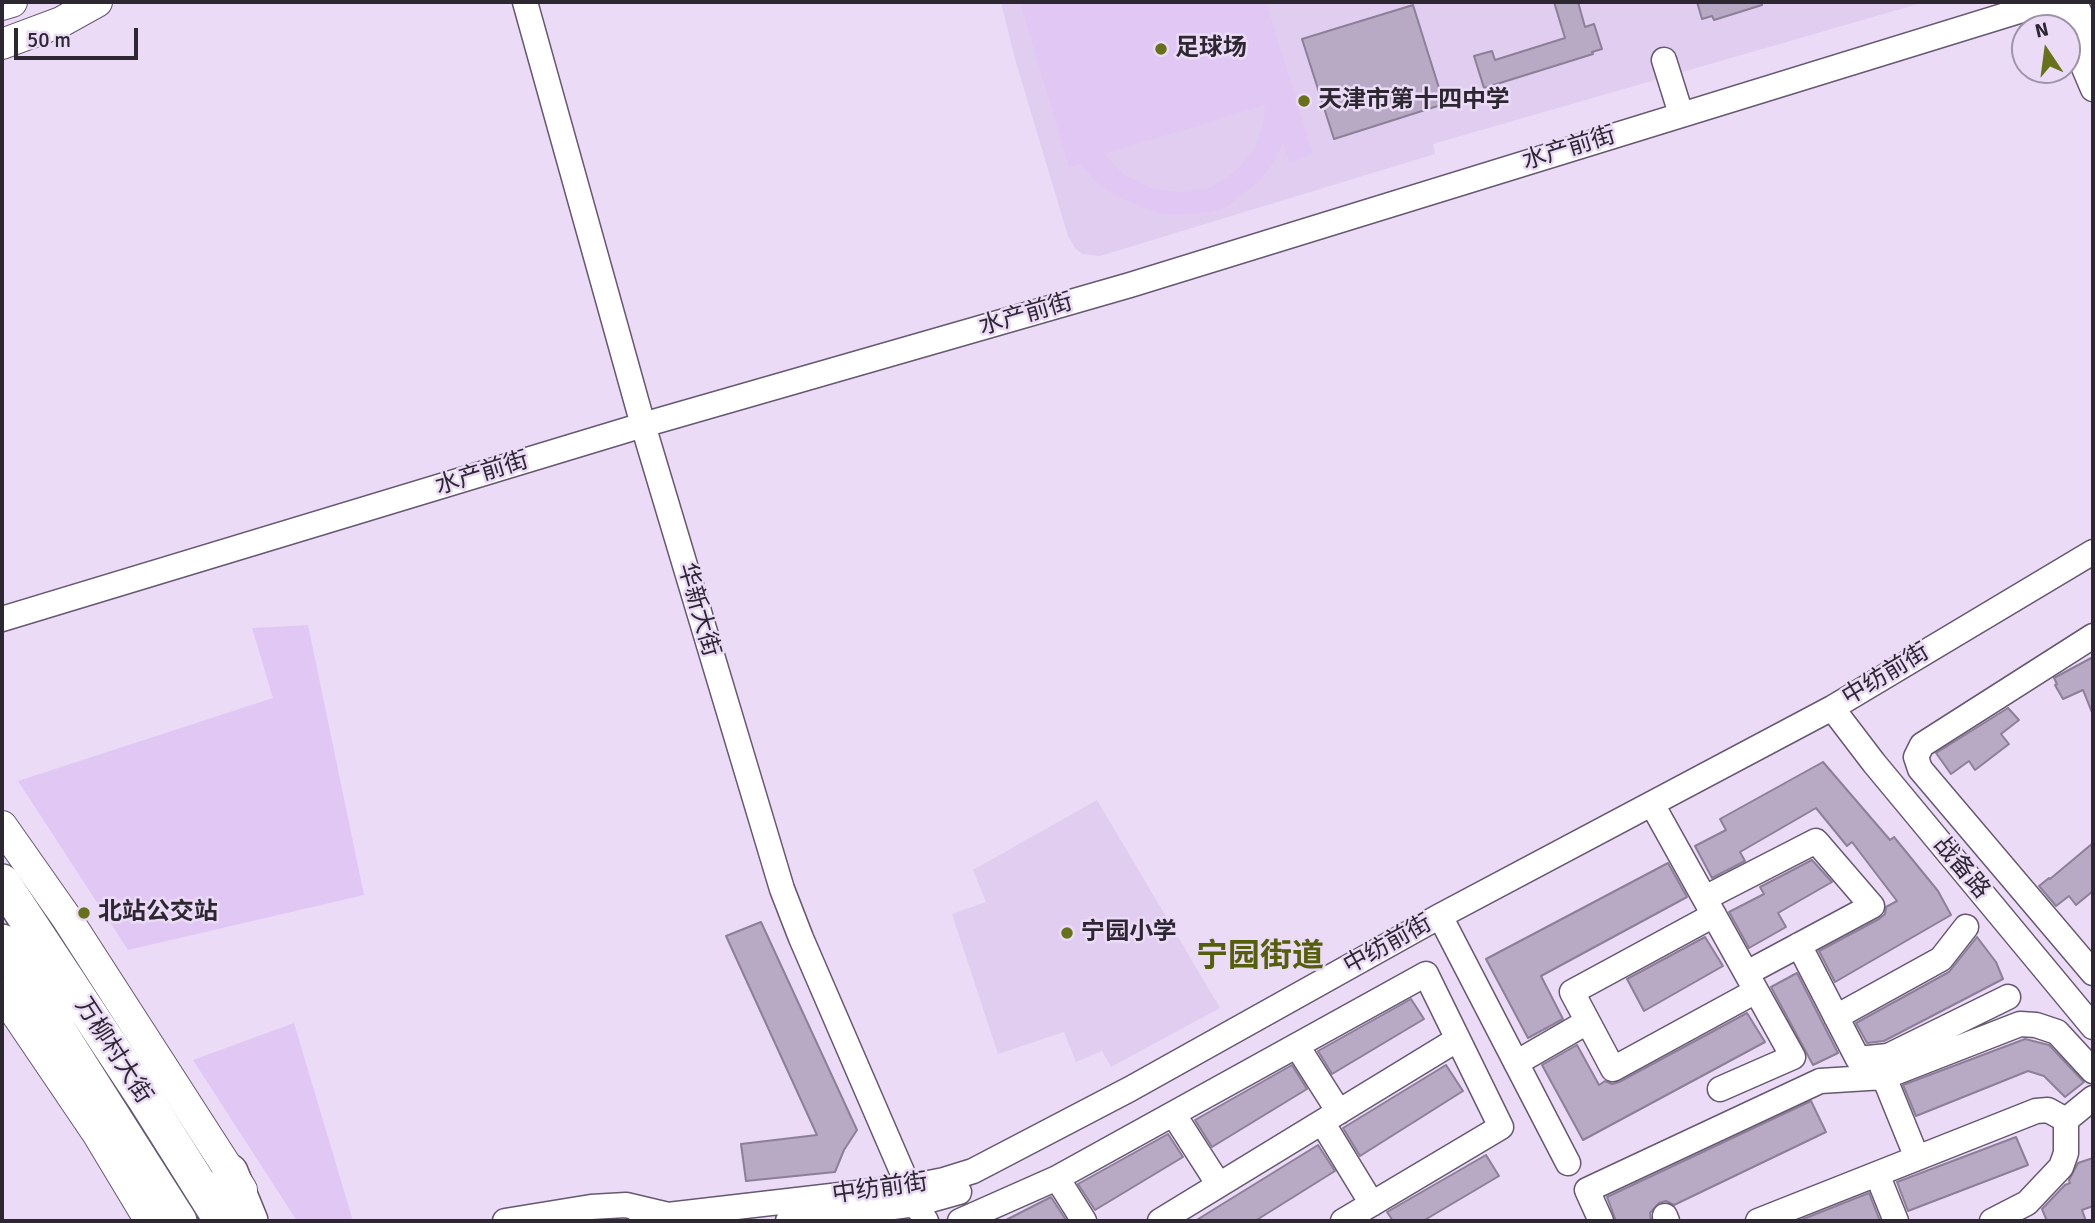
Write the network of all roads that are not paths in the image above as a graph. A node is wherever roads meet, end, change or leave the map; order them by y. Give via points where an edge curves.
1 (12, 2) edge
2 (74, 2) edge
3 (97, 2) edge
4 (525, 2) edge
5 (2048, 2) edge
6 (2056, 2) edge
7 (2075, 2) edge
8 (2, 5) edge
9 (2, 24) edge
10 (2, 44) edge
11 (2093, 44) edge
12 (1664, 60) dead end
13 (2093, 89) edge
14 (1681, 114) junction
15 (643, 425) junction
16 (2093, 552) edge
17 (2093, 569) edge
18 (2, 619) edge
19 (2093, 636) edge
20 (1836, 714) junction
21 (1656, 811) junction
22 (2, 826) edge
23 (2, 882) edge
24 (1709, 906) junction
25 (1444, 923) junction
26 (1966, 927) dead end
27 (2, 942) edge
28 (1799, 945) junction
29 (2093, 973) edge
30 (1751, 982) junction
31 (2, 993) edge
32 (2008, 997) dead end
33 (1836, 1017) junction
34 (1587, 1022) junction
35 (2093, 1027) edge
36 (1458, 1039) junction
37 (1297, 1046) junction
38 (1516, 1063) junction
39 (2093, 1071) edge
40 (1884, 1077) junction
41 (1720, 1089) dead end
42 (2093, 1098) edge
43 (1174, 1115) junction
44 (1331, 1117) junction
45 (2066, 1120) junction
46 (1917, 1158) junction
47 (1568, 1163) dead end
48 (230, 1172) junction
49 (1877, 1174) junction
50 (1057, 1178) junction
51 (1219, 1185) junction
52 (917, 1204) edge
53 (1372, 1204) junction
54 (668, 1215) junction
55 (149, 1217) edge
56 (179, 1221) edge
57 (222, 1221) edge
58 (250, 1221) edge
59 (262, 1221) edge
60 (505, 1221) edge
61 (641, 1221) edge
62 (788, 1221) edge
63 (960, 1221) edge
64 (1084, 1221) edge
65 (1162, 1221) edge
66 (1343, 1221) edge
67 (1601, 1221) edge
68 (1758, 1221) edge
69 (1896, 1221) edge
70 (1992, 1221) edge

1 - 8 main road
2 - 9 main road
3 - 10 main road via 61,22
4 - 15 street, 华新大街
5 - 14 street, 水产前街
6 - 13 street
7 - 11 street
12 - 14 street
14 - 15 street, 水产前街 via 1130,285
15 - 18 street, 水产前街
15 - 52 street, 华新大街 via 782,889
16 - 20 street, 中纺前街
17 - 20 street via 1881,698
19 - 29 street via 1922,744 1916,757 1920,769
20 - 21 street, 中纺前街
20 - 35 street, 战备路
21 - 24 street
21 - 25 street, 中纺前街
22 - 48 main road
23 - 57 highway, 万柳村大街
24 - 28 street via 1816,841 1872,906
24 - 30 street
24 - 34 street via 1572,992
25 - 38 street
25 - 52 street, 中纺前街 via 1006,1155 954,1177
26 - 33 street via 1941,959
27 - 56 highway, 万柳村大街
28 - 30 street
28 - 33 street
30 - 34 street via 1612,1069
30 - 41 street via 1793,1057
31 - 55 main road
32 - 33 street via 1888,1056 1858,1059
34 - 38 street
36 - 37 street via 1426,974
36 - 44 street
36 - 53 street via 1501,1127
37 - 43 street
37 - 44 street
38 - 47 street
39 - 40 street via 2057,1032 2020,1024
40 - 46 street
40 - 67 street via 1820,1081 1587,1190
42 - 45 street
43 - 50 street
43 - 51 street
44 - 51 street
44 - 53 street
45 - 46 street via 2048,1110 2036,1111
45 - 70 street via 2061,1167 2027,1203
46 - 49 street
48 - 58 highway
48 - 59 main road
49 - 68 street
49 - 69 street
50 - 63 street
50 - 64 street
51 - 65 street
52 - 54 street, 中纺前街
52 - 62 street
53 - 66 street
54 - 60 street via 626,1205
54 - 61 street, 中纺前街

